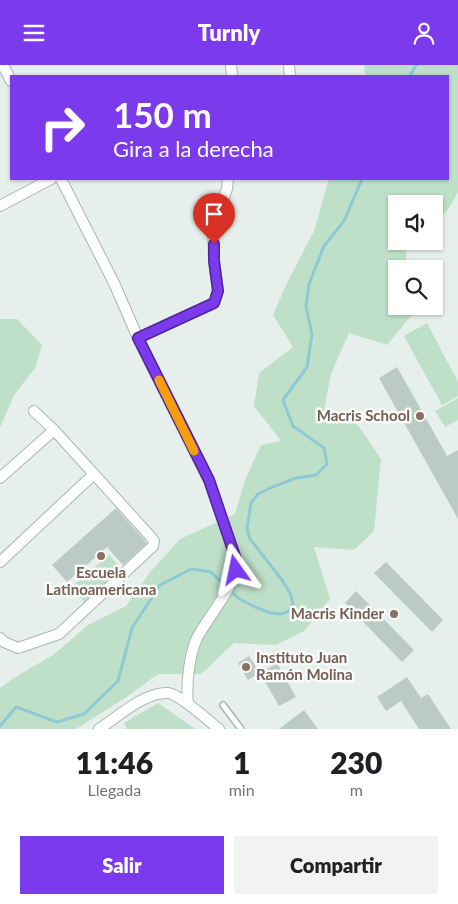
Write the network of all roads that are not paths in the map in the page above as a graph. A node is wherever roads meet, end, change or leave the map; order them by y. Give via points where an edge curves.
1 (4, 67) edge
2 (10, 79) edge
3 (49, 180) edge
4 (62, 180) edge
5 (228, 180) edge
6 (0, 206) edge
7 (138, 338) junction
8 (34, 411) dead end
9 (54, 430) junction
10 (94, 474) junction
11 (0, 478) edge
12 (0, 562) edge
13 (0, 637) edge
14 (188, 704) junction
15 (223, 705) dead end
16 (99, 729) edge
17 (219, 729) edge
18 (242, 729) edge

1 - 2 street
3 - 6 street
4 - 7 street
5 - 7 street via 214,227 218,291 214,303
7 - 14 street via 209,480 237,562 230,584 196,640 187,690
8 - 9 street
9 - 10 street
9 - 11 street
10 - 12 street
10 - 13 street via 151,537 154,546 59,634 18,648
14 - 16 street via 169,693 156,695 140,701
14 - 17 street
15 - 18 lane

